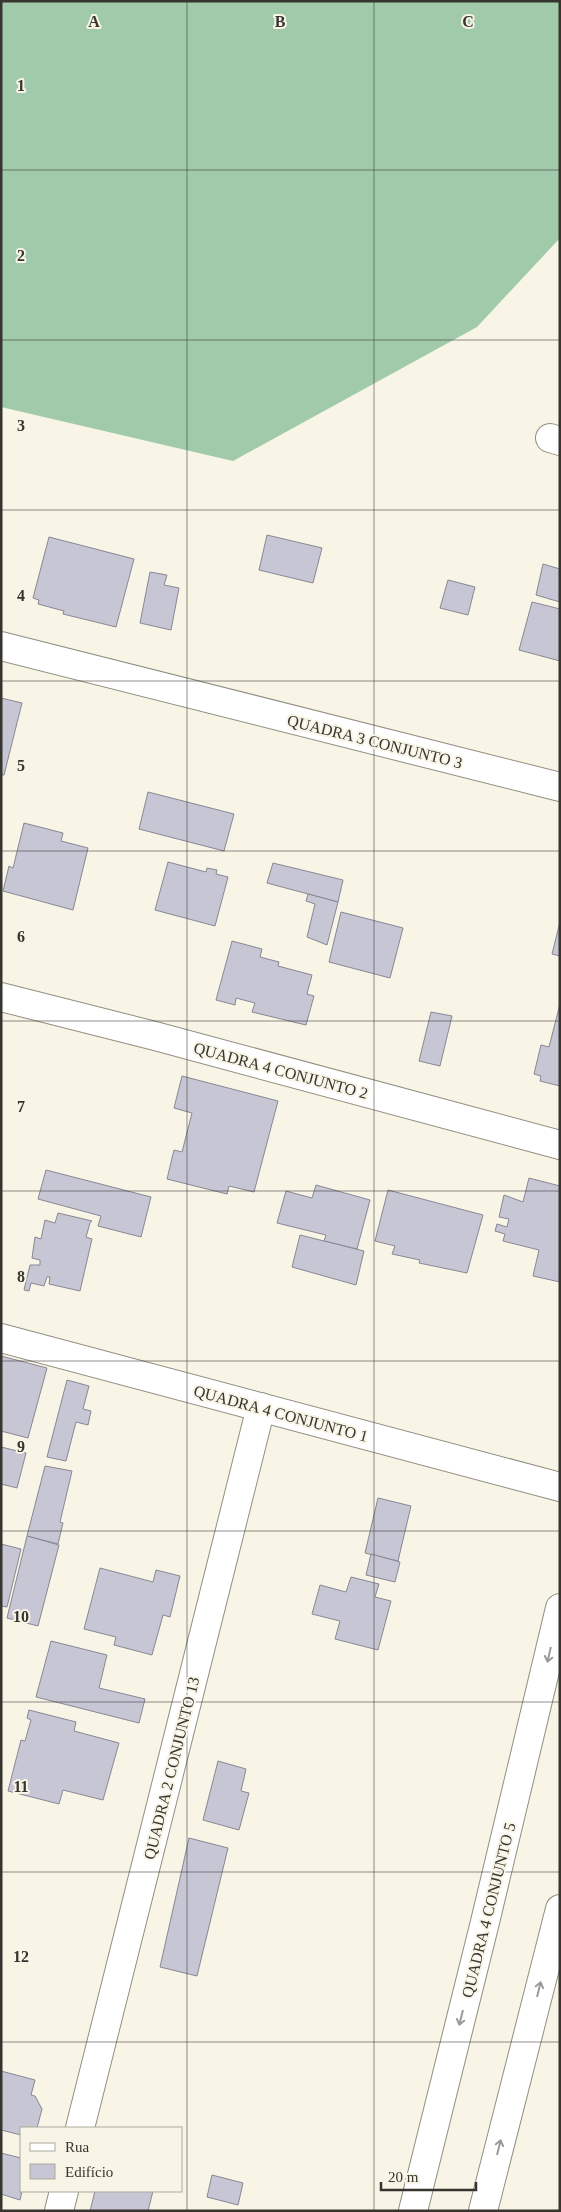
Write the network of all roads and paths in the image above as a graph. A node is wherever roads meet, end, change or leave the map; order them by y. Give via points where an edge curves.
1 (1, 646) edge
2 (560, 787) edge
3 (1, 997) edge
4 (560, 1145) edge
5 (1, 1338) edge
6 (261, 1407) junction
7 (560, 1488) edge
8 (560, 1608) edge
9 (560, 1910) edge
10 (80, 2127) edge
11 (64, 2192) edge
12 (59, 2211) edge
13 (413, 2211) edge
14 (483, 2211) edge

1 - 2 street, QUADRA 3 CONJUNTO 3
3 - 4 street, QUADRA 4 CONJUNTO 2
5 - 6 street, QUADRA 4 CONJUNTO 1
6 - 7 street, QUADRA 4 CONJUNTO 1
6 - 10 street, QUADRA 2 CONJUNTO 13
8 -> 13 street, QUADRA 4 CONJUNTO 5
14 -> 9 street
11 - 12 street

